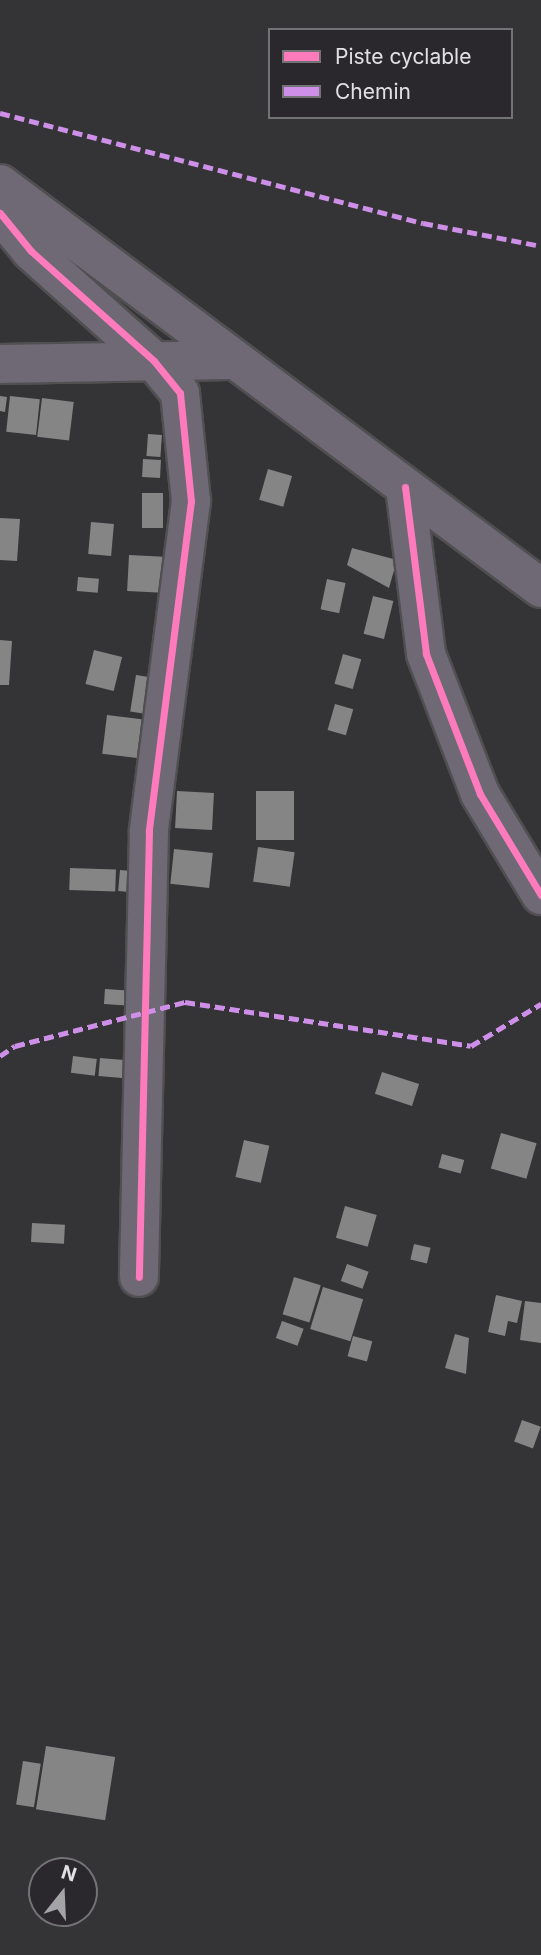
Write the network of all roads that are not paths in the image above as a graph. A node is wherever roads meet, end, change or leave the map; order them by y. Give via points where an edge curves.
1 (0, 184) edge
2 (0, 213) edge
3 (233, 360) junction
4 (154, 361) junction
5 (0, 364) edge
6 (405, 487) junction
7 (541, 588) edge
8 (541, 895) edge
9 (139, 1277) dead end

1 - 3 street via 203,330
2 - 4 street via 31,251
3 - 4 street
3 - 6 street
4 - 5 street
4 - 9 street via 180,393 191,501 149,831
6 - 7 street
6 - 8 street via 426,654 480,794

